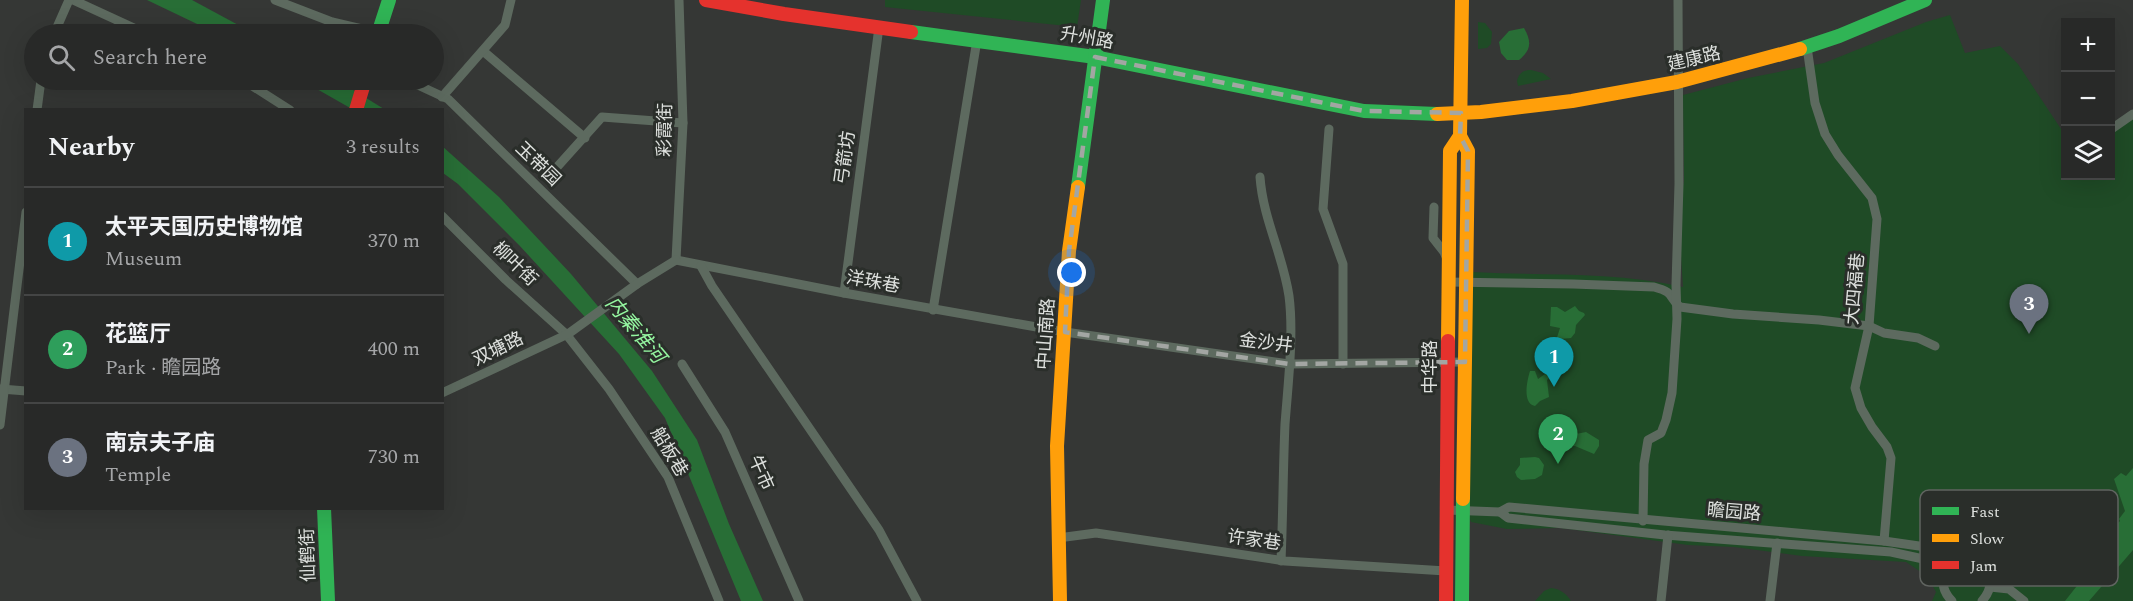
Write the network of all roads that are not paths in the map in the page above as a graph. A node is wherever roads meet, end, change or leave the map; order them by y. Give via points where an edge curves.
1 (71, 0) edge
2 (274, 0) edge
3 (389, 0) edge
4 (511, 0) edge
5 (679, 0) edge
6 (706, 0) edge
7 (1103, 0) edge
8 (1462, 0) edge
9 (1678, 0) edge
10 (1925, 0) edge
11 (59, 24) edge
12 (125, 24) edge
13 (340, 24) edge
14 (381, 24) edge
15 (879, 27) junction
16 (977, 40) junction
17 (1807, 47) junction
18 (483, 51) junction
19 (1095, 57) junction
20 (1677, 82) junction
21 (40, 90) edge
22 (259, 90) edge
23 (362, 90) edge
24 (428, 90) edge
25 (442, 97) junction
26 (37, 108) edge
27 (287, 108) edge
28 (357, 108) edge
29 (1461, 113) junction
30 (2133, 114) edge
31 (682, 123) junction
32 (2115, 127) edge
33 (1329, 129) dead end
34 (1460, 136) junction
35 (585, 138) junction
36 (549, 176) dead end
37 (1260, 177) dead end
38 (1434, 207) dead end
39 (444, 218) edge
40 (24, 227) edge
41 (676, 260) junction
42 (1448, 264) junction
43 (701, 266) junction
44 (1448, 282) junction
45 (637, 284) junction
46 (844, 293) junction
47 (1677, 305) junction
48 (933, 310) junction
49 (1869, 326) junction
50 (1065, 332) junction
51 (567, 334) junction
52 (1935, 346) dead end
53 (1448, 362) junction
54 (1465, 362) junction
55 (682, 364) dead end
56 (1289, 364) junction
57 (1343, 364) junction
58 (3, 389) edge
59 (24, 391) edge
60 (444, 393) edge
61 (0, 425) edge
62 (324, 510) edge
63 (1447, 510) junction
64 (1500, 512) junction
65 (1643, 521) junction
66 (1665, 523) junction
67 (1682, 524) junction
68 (1666, 535) junction
69 (1680, 536) junction
70 (1058, 538) junction
71 (1884, 541) junction
72 (1777, 543) junction
73 (1920, 546) edge
74 (1920, 558) edge
75 (1281, 561) junction
76 (1446, 571) junction
77 (1945, 586) edge
78 (1990, 586) joint
79 (328, 601) edge
80 (719, 601) edge
81 (799, 601) edge
82 (917, 601) edge
83 (1060, 601) edge
84 (1446, 601) edge
85 (1462, 601) edge
86 (1661, 601) edge
87 (1770, 601) edge
88 (1952, 601) edge
89 (1982, 601) edge
90 (2024, 601) edge

1 - 11 street
1 - 12 street
2 - 13 street
3 - 14 main road
4 - 18 street via 505,25
5 - 31 street, 彩霞街
6 - 15 main road, 升州路
7 - 19 main road, 中山南路
8 - 29 main road, 中华路
9 - 20 street
10 - 17 main road, 建康路
15 - 16 main road, 升州路
15 - 46 street, 弓箭坊
16 - 19 main road, 升州路
16 - 48 street
17 - 20 main road, 建康路
17 - 49 street, 大四福巷 via 1815,103 1825,134 1874,206 1877,230
18 - 25 street
18 - 35 street
19 - 29 main road, 升州路 via 1364,111
19 - 50 main road, 中山南路 via 1069,251
20 - 29 main road, 建康路 via 1572,101
20 - 47 street
21 - 26 street
22 - 27 street
23 - 28 main road
24 - 25 street, 玉带园
25 - 45 street, 玉带园
29 - 34 main road, 中华路
30 - 32 street
31 - 35 street via 602,117
31 - 41 street, 彩霞街
33 - 57 street via 1323,209 1343,264
34 - 42 main road, 中华路 via 1450,151
34 - 54 main road, 中华路 via 1468,151
35 - 36 street
37 - 56 street via 1262,201 1289,297
38 - 42 street via 1433,238
39 - 51 street, 柳叶街
40 - 58 street
41 - 43 street, 洋珠巷
41 - 45 street
42 - 44 main road, 中华路
43 - 46 street, 洋珠巷
43 - 82 street via 879,530
44 - 47 street via 1654,287 1672,295
44 - 53 main road, 中华路
45 - 51 street, 双塘路
46 - 48 street, 洋珠巷
47 - 49 street
47 - 65 street via 1672,393 1661,433 1648,440
48 - 50 street, 洋珠巷
49 - 52 street
49 - 71 street, 大四福巷 via 1855,388 1861,408 1890,458
50 - 56 street, 金沙井
50 - 70 main road, 中山南路 via 1057,446
51 - 60 street, 双塘路
51 - 80 street, 船板巷 via 668,477
53 - 54 street, 金沙井
53 - 57 street, 金沙井
53 - 63 main road, 中华路
54 - 85 main road, 中华路
55 - 81 street, 牛市 via 725,432
56 - 57 street, 金沙井
56 - 75 street
58 - 59 street
58 - 61 street
62 - 79 main road, 仙鹤街
63 - 64 street, 瞻园路
63 - 76 main road, 中华路
64 - 65 street, 瞻园路 via 1509,507
64 - 68 street, 瞻园路 via 1508,518
65 - 66 street, 瞻园路
66 - 67 street, 瞻园路
66 - 68 street via 1671,529
67 - 69 street via 1676,528
67 - 71 street, 瞻园路
68 - 69 street, 瞻园路
68 - 86 street
69 - 72 street, 瞻园路
70 - 75 street, 许家巷 via 1096,533
70 - 83 main road, 中山南路
71 - 73 street, 瞻园路
72 - 74 street, 瞻园路 via 1891,552
72 - 87 street
75 - 76 street, 许家巷
76 - 84 main road, 中华路
77 - 88 street
78 - 89 street
78 - 90 street via 2009,590

